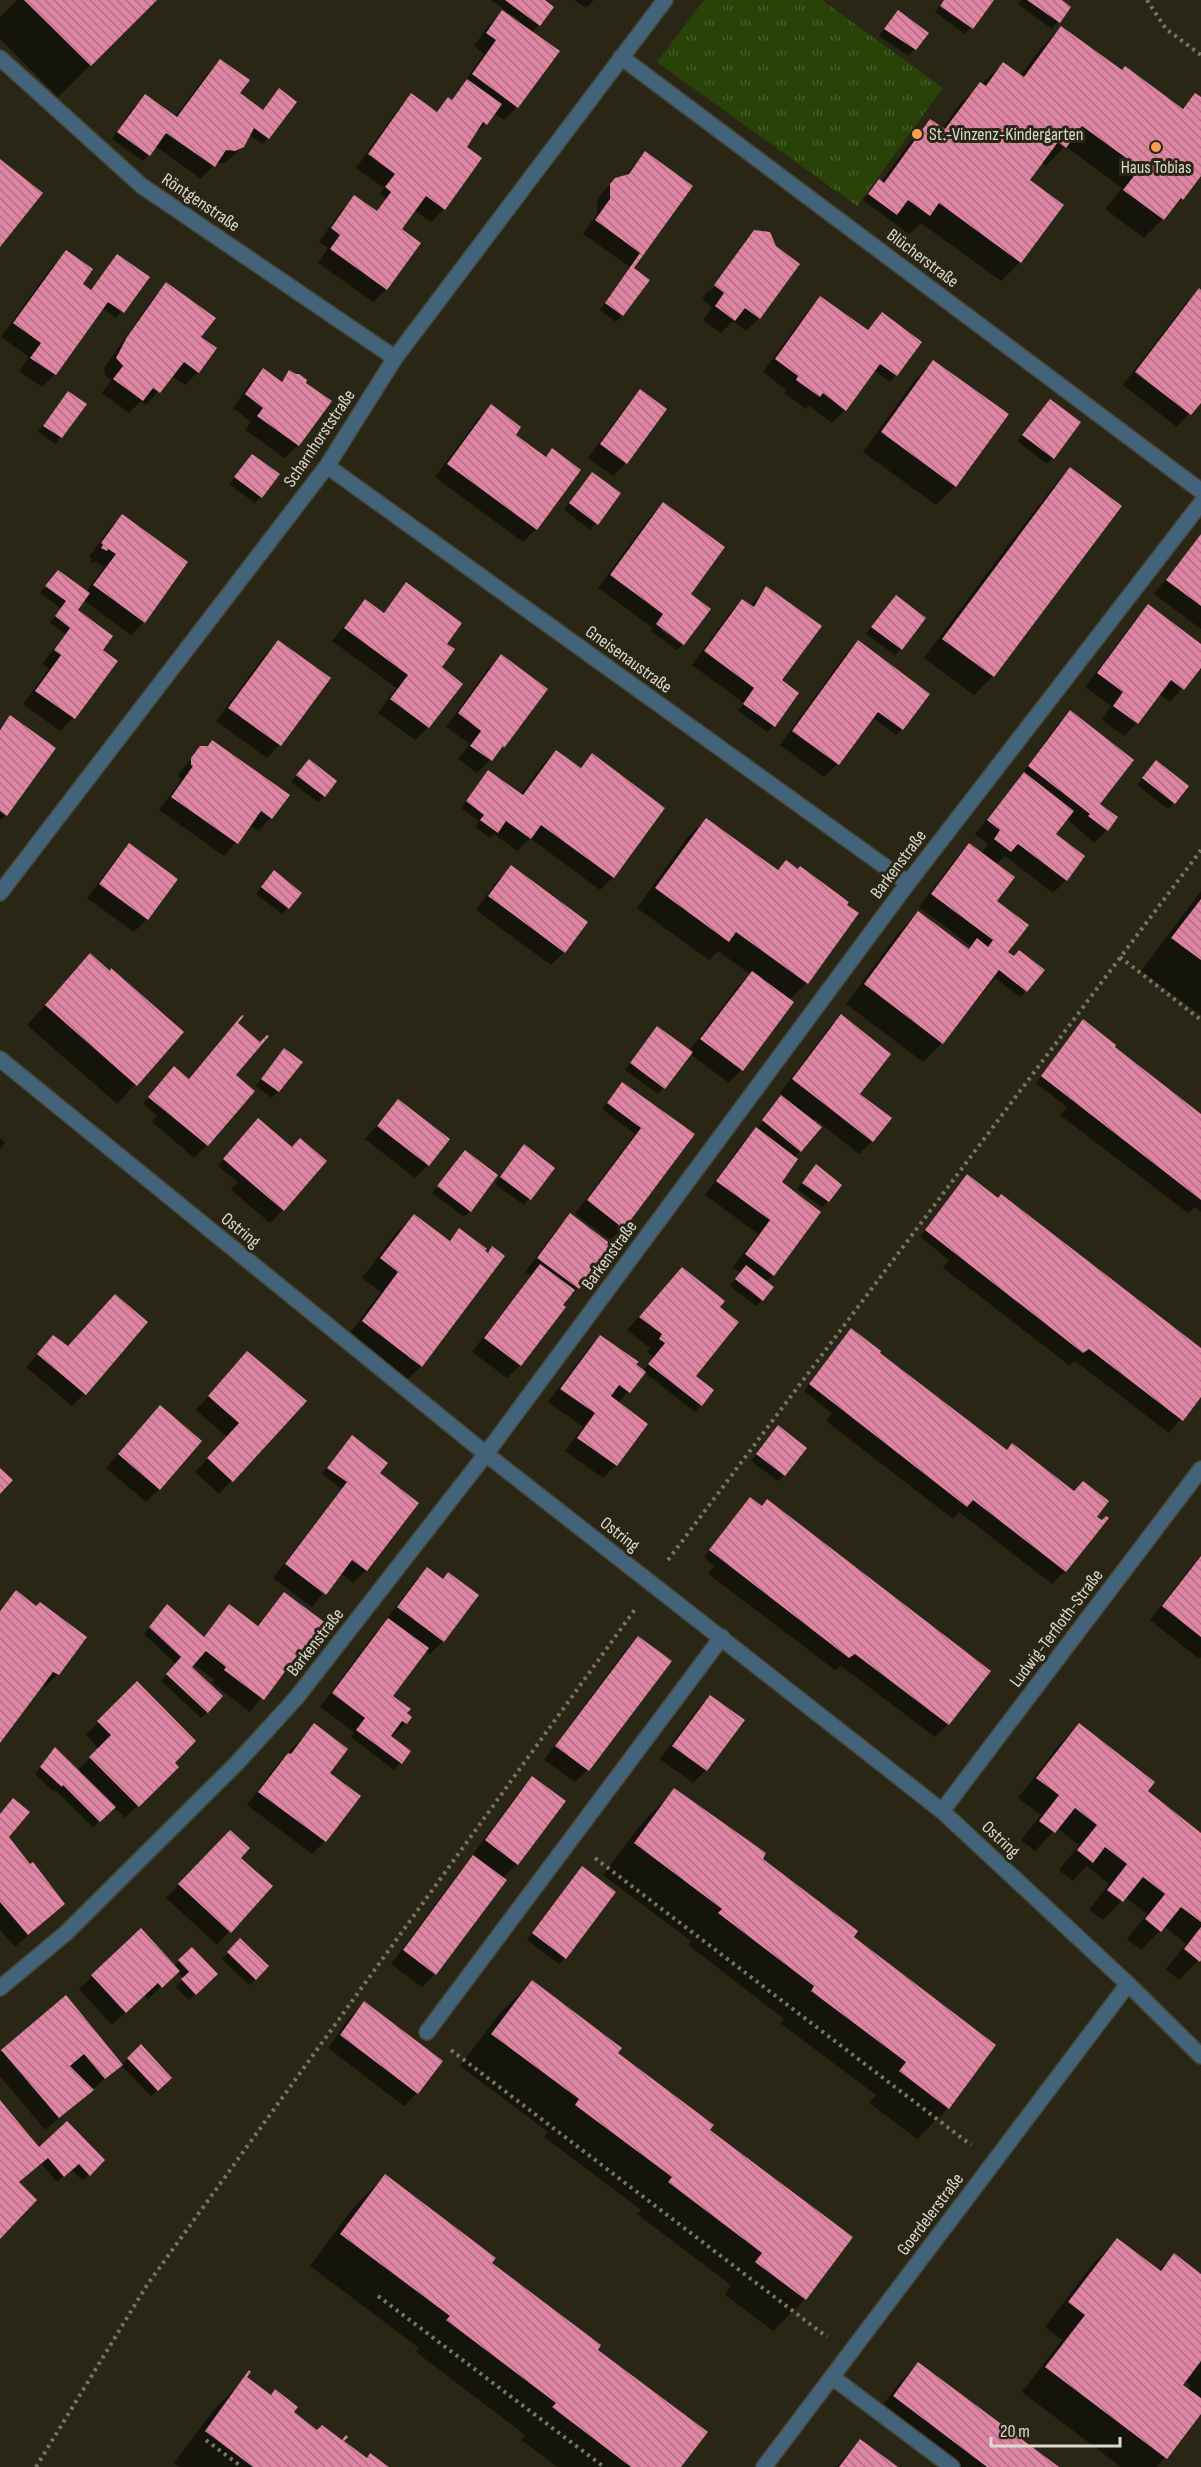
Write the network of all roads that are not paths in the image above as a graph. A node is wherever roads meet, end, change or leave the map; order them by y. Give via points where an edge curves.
1 (665, 0) edge
2 (621, 57) junction
3 (0, 58) edge
4 (395, 358) junction
5 (327, 466) junction
6 (1201, 491) edge
7 (1201, 503) edge
8 (908, 883) junction
9 (0, 893) edge
10 (0, 1059) edge
11 (486, 1454) junction
12 (1201, 1469) edge
13 (722, 1637) junction
14 (942, 1811) junction
15 (1128, 1984) junction
16 (0, 1988) edge
17 (427, 2032) road end
18 (1201, 2056) edge
19 (832, 2377) junction
20 (764, 2467) edge
21 (952, 2467) edge

1 - 2 street, Scharnhorststraße
2 - 4 street, Scharnhorststraße
2 - 6 street, Blücherstraße
3 - 4 street, Röntgenstraße via 142,186
4 - 5 street, Scharnhorststraße
5 - 8 street, Gneisenaustraße
5 - 9 street, Scharnhorststraße
7 - 8 street, Barkenstraße
8 - 11 street, Barkenstraße
10 - 11 street, Ostring
11 - 13 street, Ostring
11 - 16 street, Barkenstraße via 289,1706 66,1933
12 - 14 street, Ludwig-Terfloth-Straße
13 - 14 street, Ostring
13 - 17 street
14 - 15 street, Ostring
15 - 18 street, Ostring
15 - 19 street, Goerdelerstraße
19 - 20 street, Goerdelerstraße
19 - 21 street

